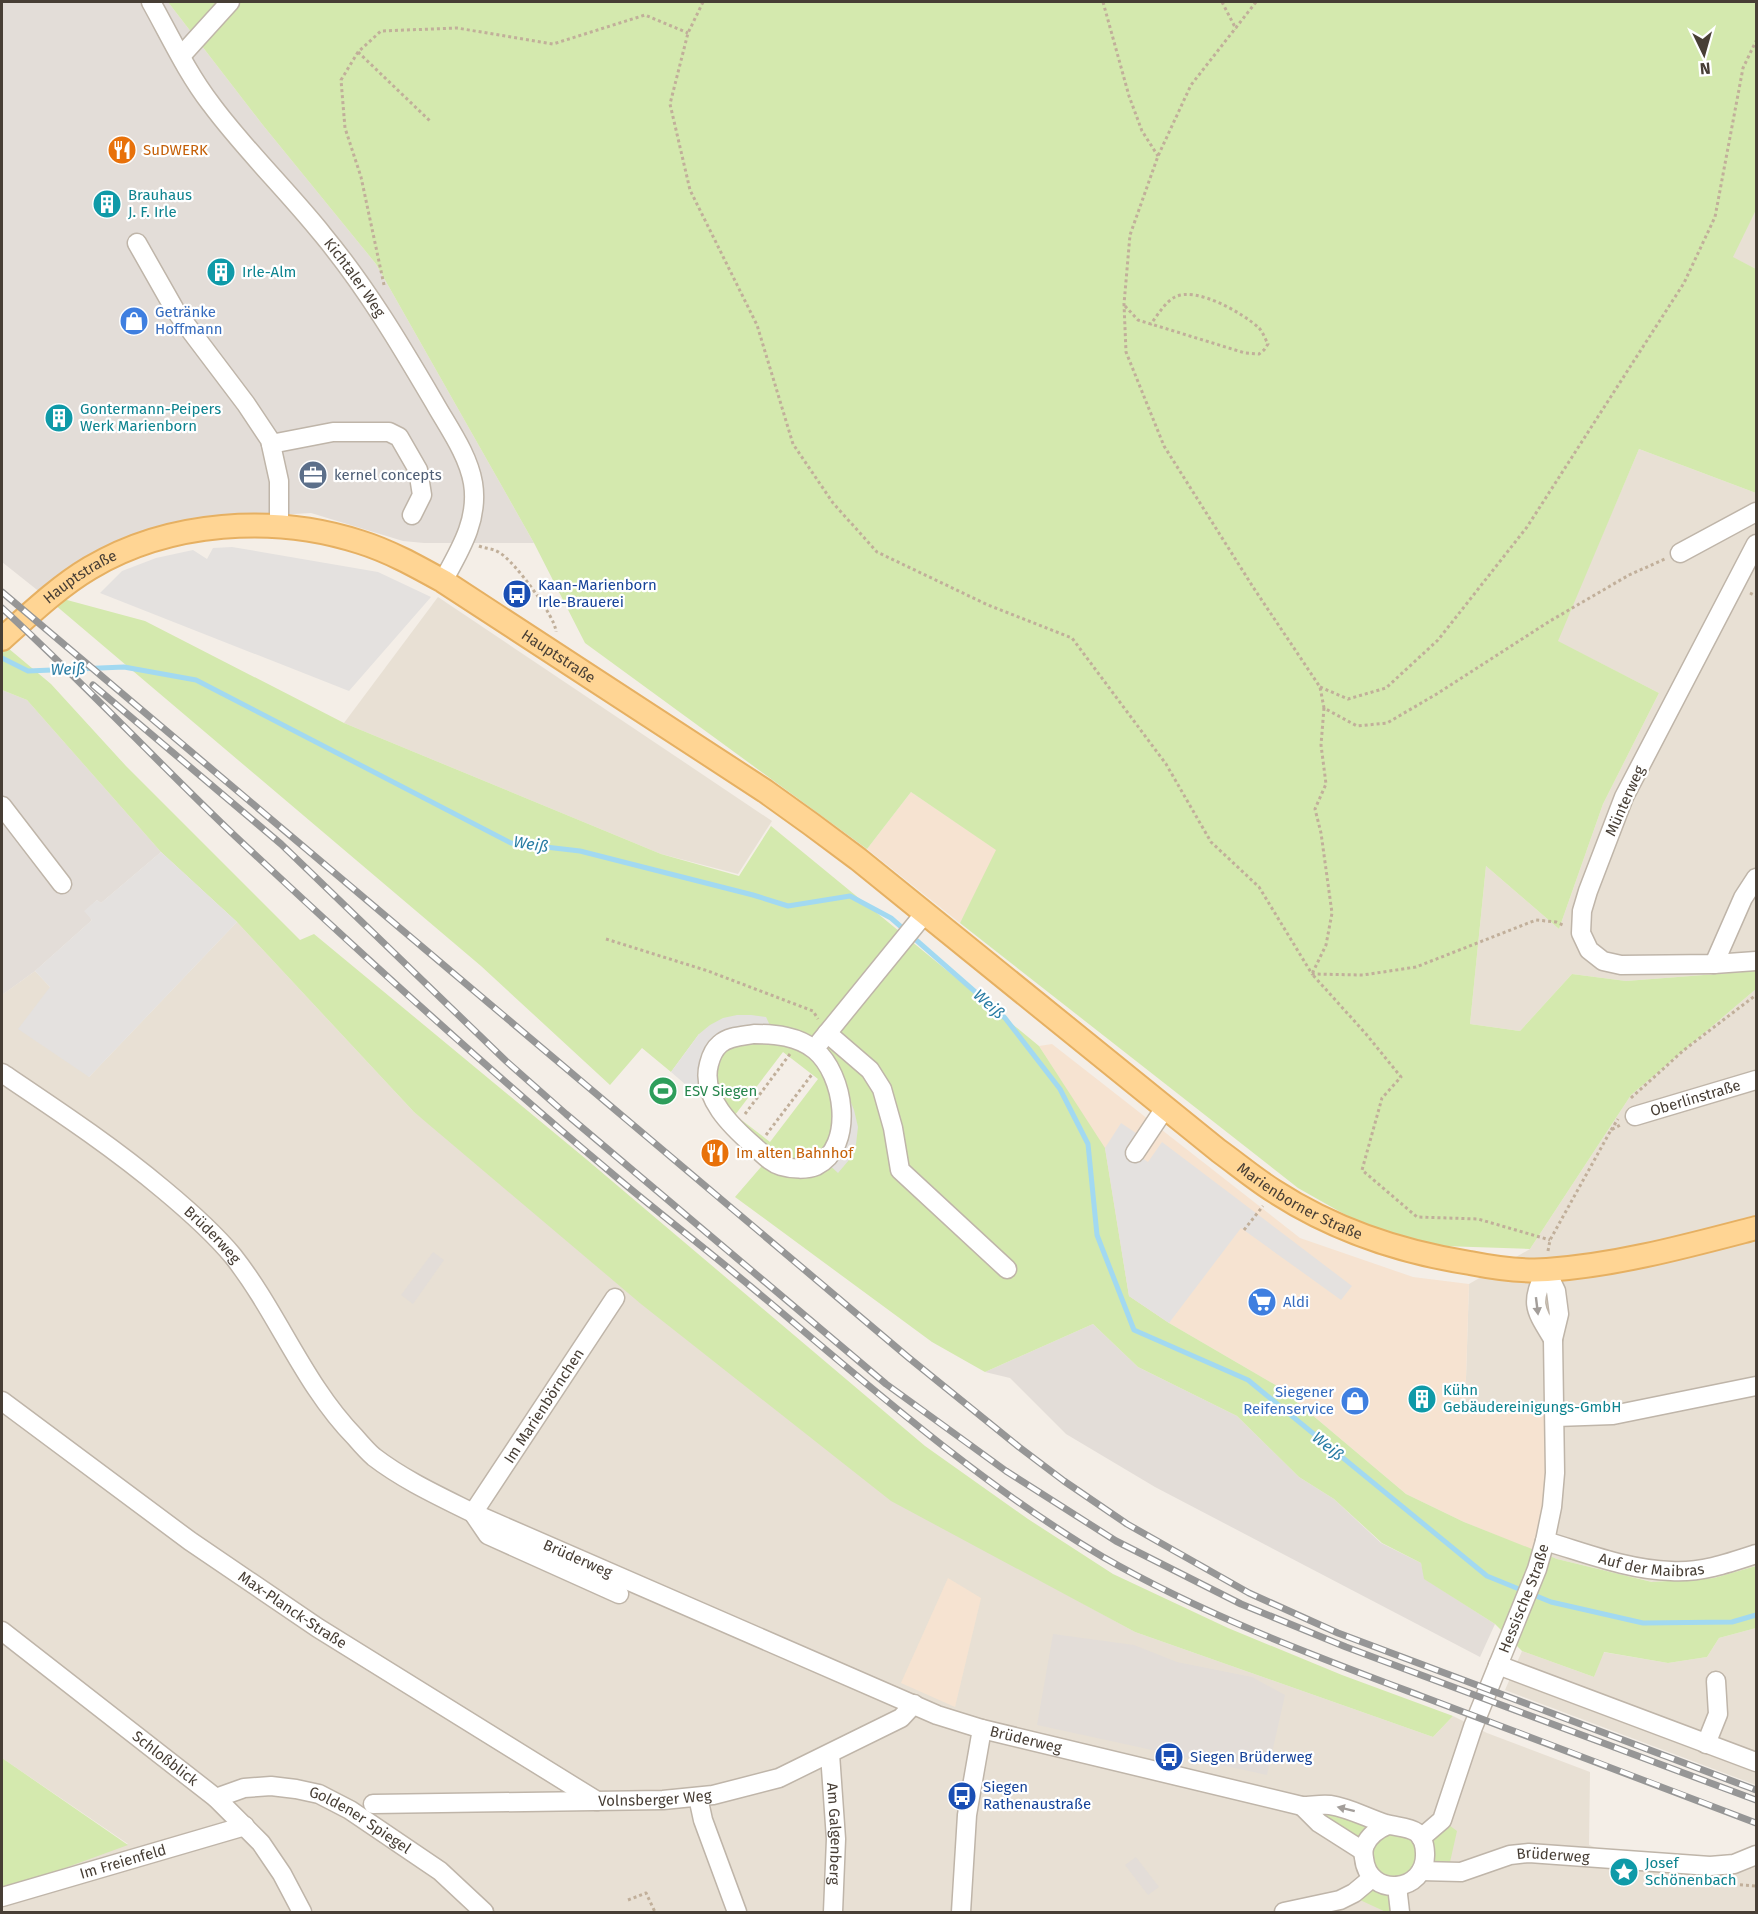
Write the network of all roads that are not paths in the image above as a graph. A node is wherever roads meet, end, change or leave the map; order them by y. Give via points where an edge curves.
1 (151, 2) edge
2 (230, 2) edge
3 (181, 56) junction
4 (137, 243) dead end
5 (271, 444) junction
6 (1756, 512) edge
7 (412, 515) dead end
8 (279, 526) junction
9 (1756, 544) edge
10 (1680, 553) road end
11 (443, 581) junction
12 (2, 639) edge
13 (2, 806) edge
14 (1756, 878) edge
15 (62, 884) dead end
16 (920, 920) junction
17 (1756, 961) edge
18 (1714, 964) junction
19 (827, 1032) junction
20 (814, 1049) junction
21 (2, 1073) edge
22 (1756, 1080) edge
23 (1165, 1108) junction
24 (1628, 1112) road end
25 (1135, 1153) dead end
26 (1756, 1228) edge
27 (1007, 1269) dead end
28 (1546, 1270) junction
29 (615, 1298) dead end
30 (1756, 1386) edge
31 (2, 1401) edge
32 (1556, 1417) junction
33 (473, 1513) junction
34 (1545, 1541) junction
35 (1756, 1554) edge
36 (619, 1594) dead end
37 (2, 1631) edge
38 (1498, 1665) junction
39 (1716, 1681) dead end
40 (914, 1704) junction
41 (982, 1729) junction
42 (1706, 1744) junction
43 (830, 1754) junction
44 (1756, 1762) edge
45 (698, 1797) junction
46 (216, 1798) junction
47 (597, 1801) junction
48 (374, 1804) dead end
49 (1302, 1806) junction
50 (1388, 1825) junction
51 (244, 1826) junction
52 (1420, 1838) junction
53 (1363, 1851) junction
54 (1756, 1854) edge
55 (1421, 1871) junction
56 (1372, 1878) junction
57 (1397, 1886) junction
58 (2, 1897) edge
59 (302, 1912) edge
60 (484, 1912) edge
61 (737, 1912) edge
62 (832, 1912) edge
63 (961, 1912) edge
64 (1284, 1912) edge
65 (1400, 1912) edge

1 - 3 street, Kichtaler Weg
2 - 3 street
3 - 11 street, Kichtaler Weg via 212,105 360,282 464,456 473,482 473,516 466,540
4 - 5 street via 175,310
5 - 7 street via 333,432 389,432 399,436 418,470 422,495
5 - 8 street via 279,481
6 - 10 street
8 - 11 main road, Hauptstraße via 360,542
8 - 12 main road, Hauptstraße via 226,526 169,536 129,549 91,567 52,594
9 - 18 street, Münterweg via 1624,797 1582,911 1581,933 1589,950 1603,961 1621,965
11 - 16 main road, Hauptstraße via 765,791 839,844
13 - 15 street
14 - 18 street
16 - 19 street
16 - 23 main road, Marienborner Straße
17 - 18 street
19 - 20 street
19 - 27 street via 870,1070 882,1089 900,1170
20 - 20 street via 829,1066 838,1090 842,1110 836,1147 825,1161 811,1168 779,1166 734,1128 709,1088 712,1054 731,1038 754,1034 774,1034
21 - 33 street, Brüderweg via 142,1172 194,1215 239,1265 340,1422 373,1456 423,1488
22 - 24 street, Oberlinstraße
23 - 25 street
23 - 28 main road, Marienborner Straße via 1274,1191 1358,1235 1411,1252 1511,1270
26 - 28 main road, Marienborner Straße via 1657,1253
28 - 32 street, Hessische Straße via 1536,1293 1538,1314 1552,1339
29 - 33 street, Im Marienbörnchen
30 - 32 street via 1613,1416
31 - 47 street, Max-Planck-Straße via 190,1541 308,1621
32 - 34 street, Hessische Straße via 1552,1507
33 - 36 street via 488,1535
33 - 40 street, Brüderweg
34 - 35 street, Auf der Maibras via 1638,1568 1672,1572 1706,1569
34 - 38 street, Hessische Straße
37 - 46 street, Schloßblick
38 - 42 street
38 - 52 street, Hessische Straße via 1442,1820
39 - 42 street via 1718,1714
40 - 41 street, Brüderweg
40 - 43 street, Volnsberger Weg via 901,1718
41 - 49 street, Brüderweg
41 - 63 street via 967,1815
42 - 44 street
43 - 45 street, Volnsberger Weg via 779,1778
43 - 62 street, Am Galgenberg via 836,1839
45 - 47 street, Volnsberger Weg
45 - 61 street
46 - 51 street, Schloßblick
46 - 60 street, Goldener Spiegel via 244,1788 271,1786 319,1794 350,1810 440,1871
47 - 48 street, Volnsberger Weg
50 -> 49 street, Brüderweg via 1329,1805
49 - 53 street, Brüderweg
50 - 52 street, Brüderweg via 1411,1828
50 - 53 street via 1372,1834
51 - 58 street, Im Freienfeld
51 - 59 street, Schloßblick via 282,1874
52 - 55 street via 1425,1850
53 - 56 street via 1365,1867
54 - 55 street, Brüderweg via 1734,1864 1710,1866 1529,1853 1510,1855 1461,1872
55 - 57 street via 1414,1879
56 - 57 street via 1384,1885
56 - 64 street via 1340,1900
57 - 65 street

